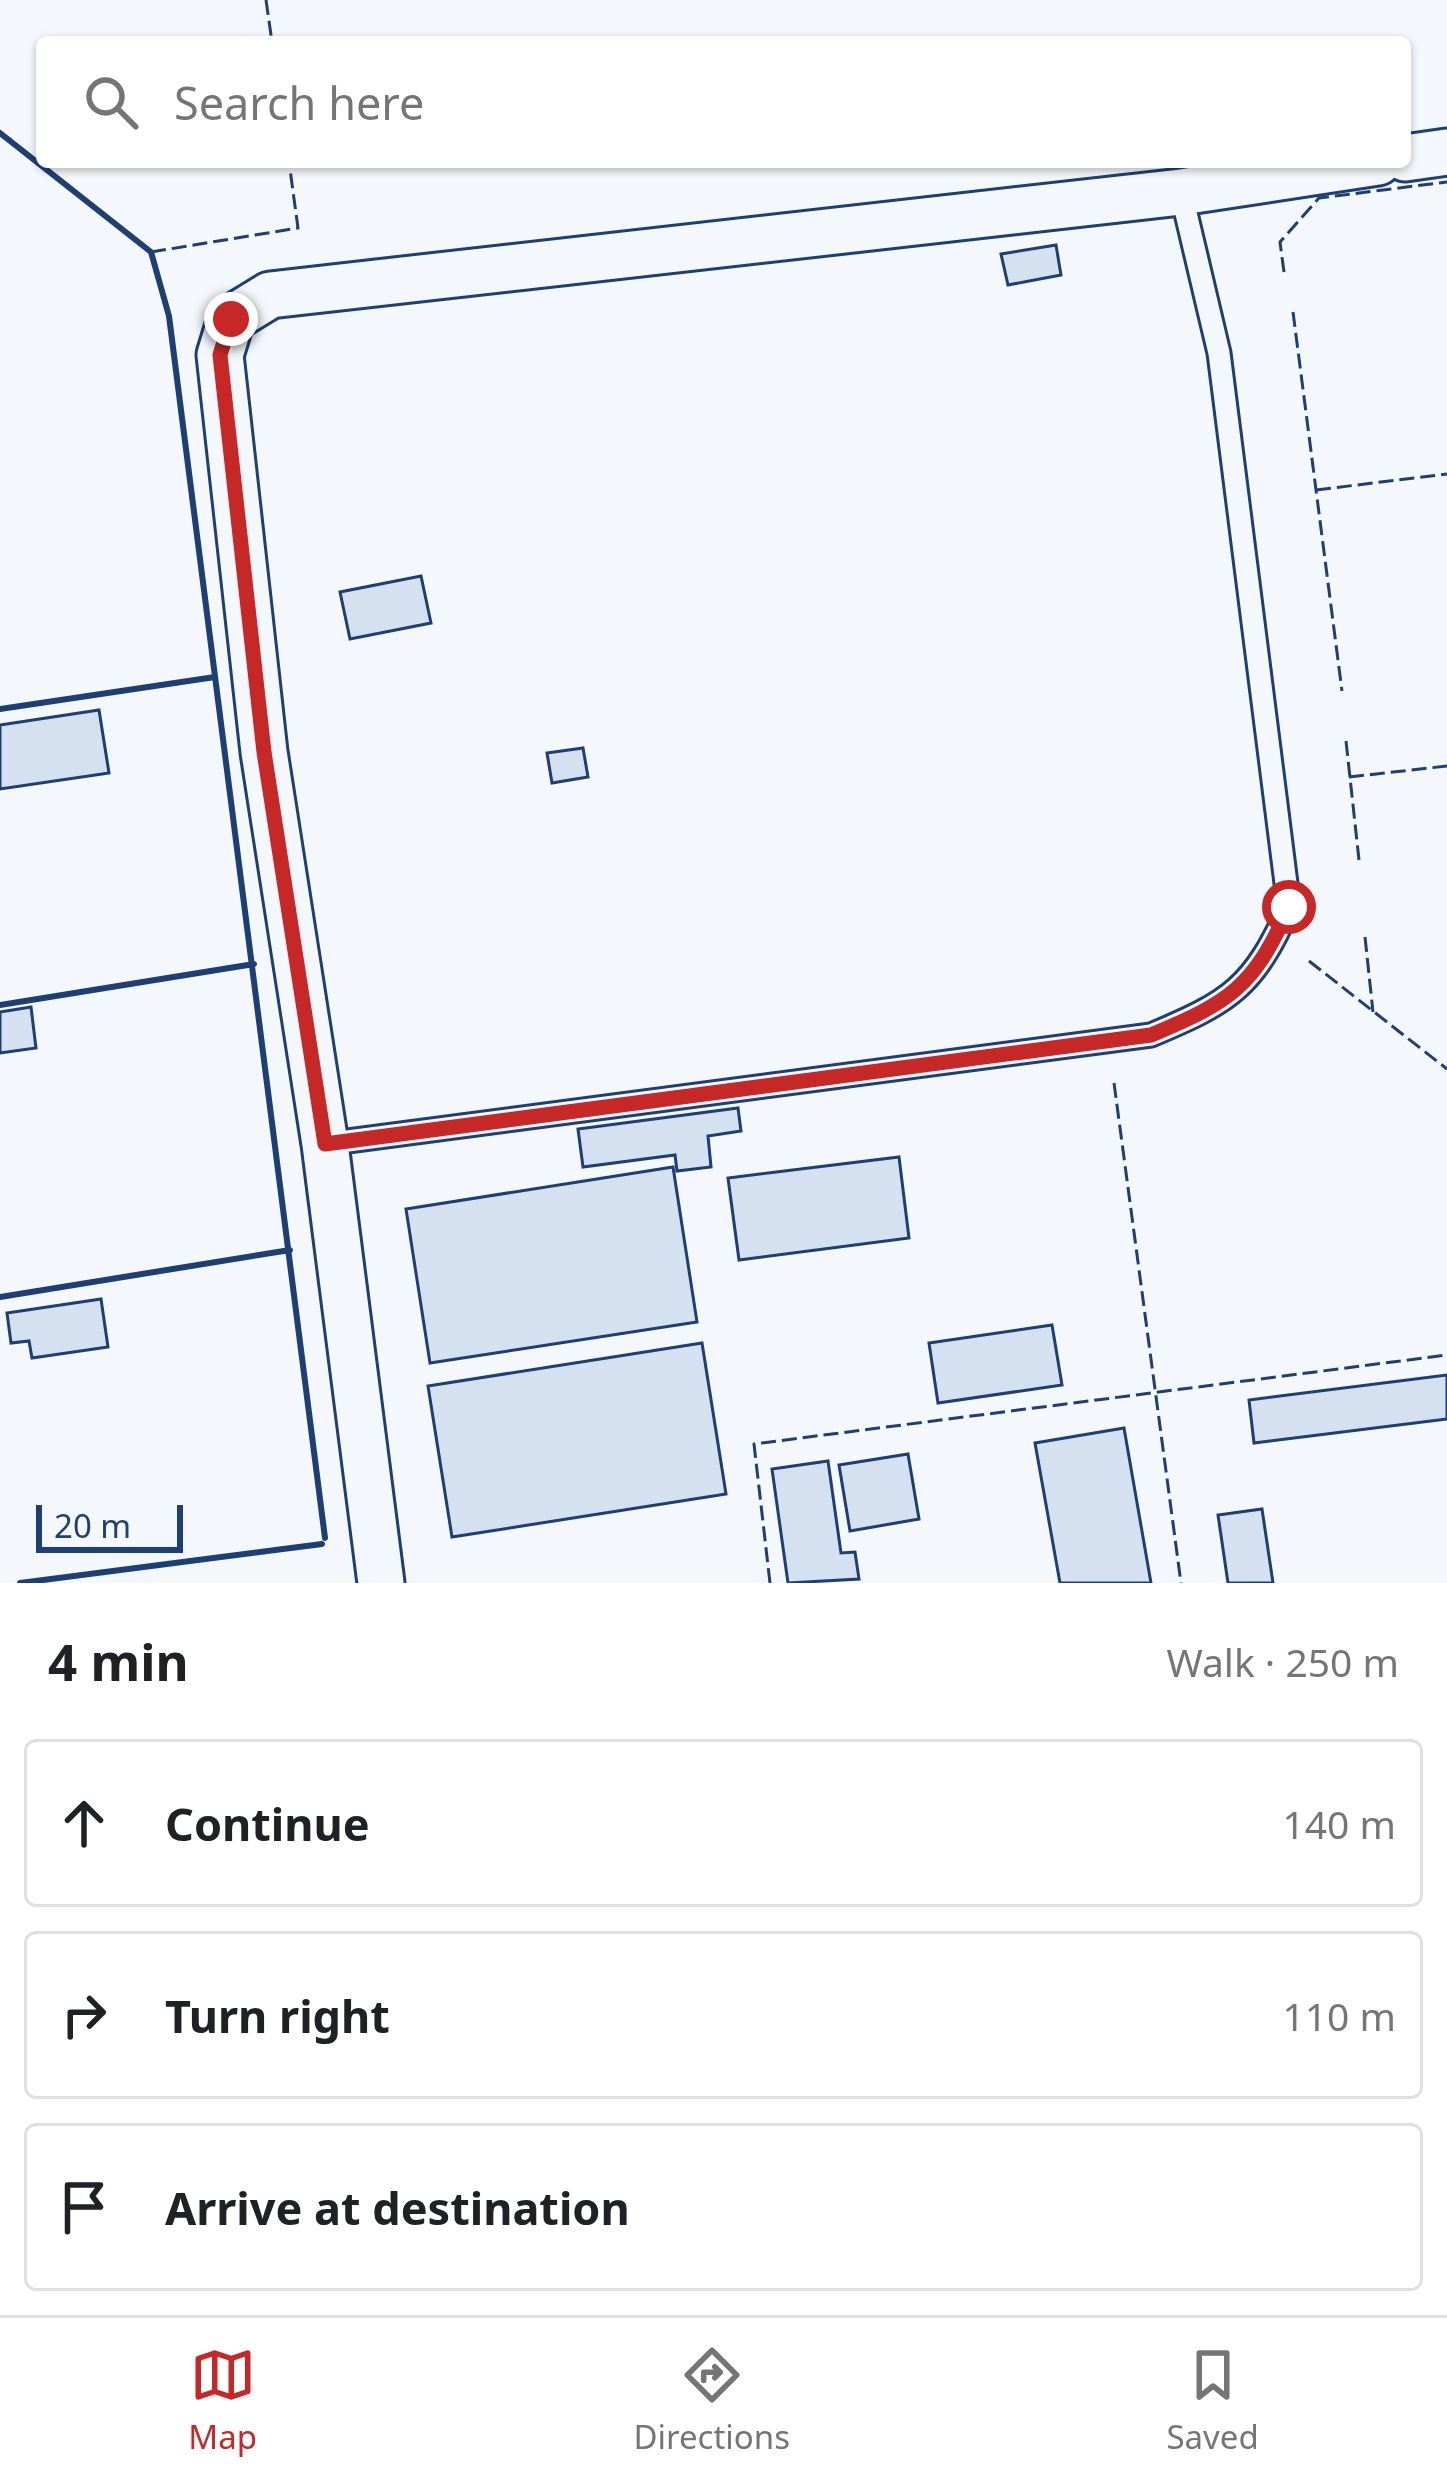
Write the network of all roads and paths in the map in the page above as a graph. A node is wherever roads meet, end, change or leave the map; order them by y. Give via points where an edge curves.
1 (1447, 152) edge
2 (1411, 157) edge
3 (1339, 168) edge
4 (1181, 192) junction
5 (325, 1144) junction
6 (382, 1583) edge

1 - 2 street
3 - 4 street
4 - 5 lane via 1219,353 1289,907 1265,962 1216,1007 1151,1035
4 - 5 street via 270,296 231,319 220,355 264,752
5 - 6 street

